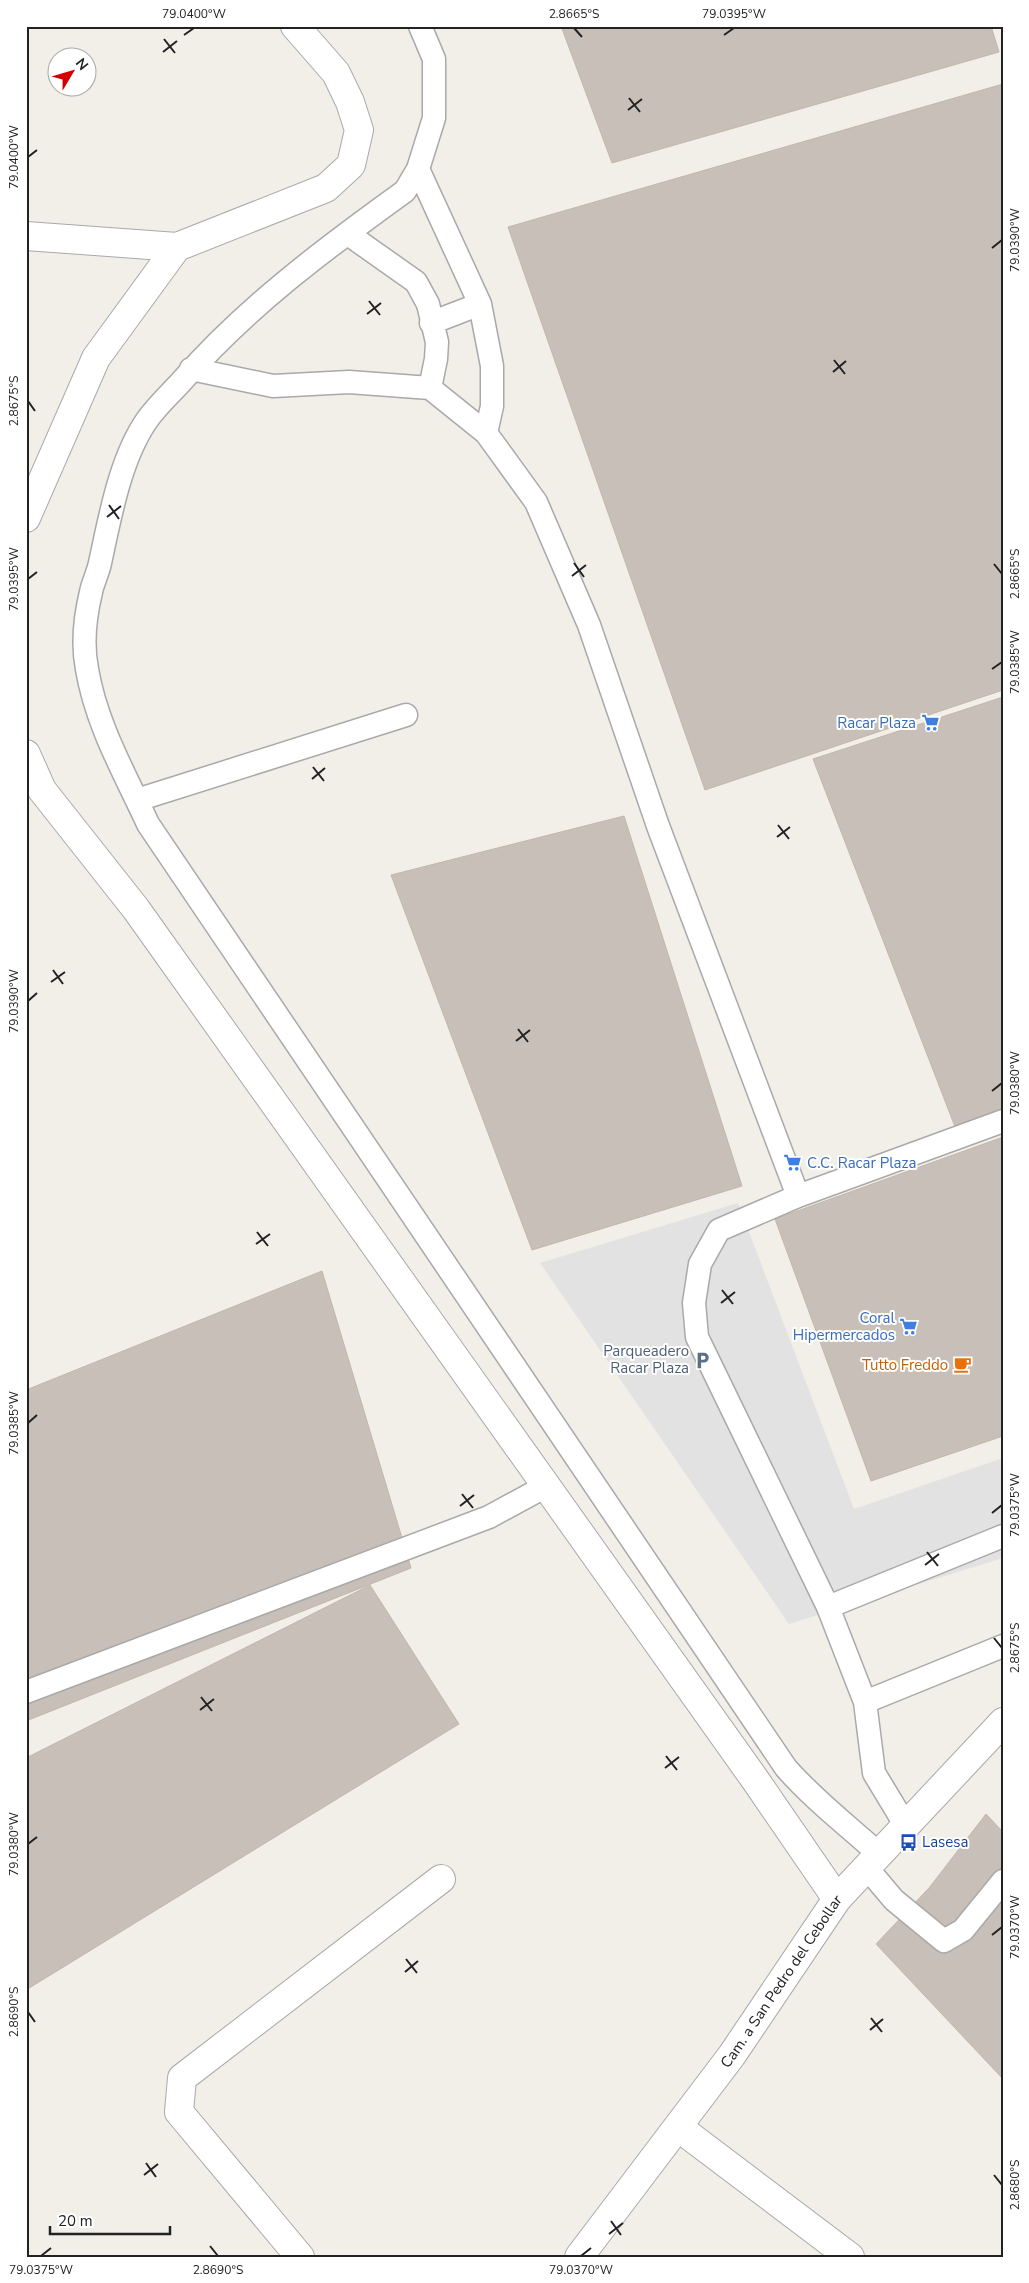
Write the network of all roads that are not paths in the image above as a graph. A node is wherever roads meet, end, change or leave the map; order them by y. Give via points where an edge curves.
1 (295, 26) edge
2 (420, 26) edge
3 (418, 169) junction
4 (348, 234) junction
5 (26, 236) edge
6 (177, 247) junction
7 (480, 304) junction
8 (431, 323) junction
9 (191, 369) junction
10 (430, 388) junction
11 (486, 433) junction
12 (26, 518) edge
13 (406, 715) dead end
14 (26, 754) edge
15 (137, 800) junction
16 (1003, 1120) edge
17 (798, 1196) junction
18 (546, 1486) junction
19 (1003, 1536) edge
20 (828, 1607) junction
21 (1003, 1646) edge
22 (26, 1692) edge
23 (865, 1702) junction
24 (1003, 1722) edge
25 (906, 1826) junction
26 (873, 1861) junction
27 (441, 1879) dead end
28 (1003, 1881) edge
29 (837, 1899) junction
30 (678, 2127) junction
31 (300, 2257) edge
32 (579, 2257) edge
33 (850, 2257) edge

1 - 6 street via 336,73 350,102 359,130 351,165 326,188
2 - 3 lane via 434,59 434,118
3 - 4 lane via 405,191
3 - 7 lane
4 - 8 lane via 416,282 428,304
4 - 9 lane via 248,313
5 - 6 street
6 - 12 street via 96,358
7 - 8 lane
7 - 11 lane via 492,366 492,406
8 - 10 lane via 437,342
9 - 10 lane via 273,386 349,382
9 - 15 lane via 147,420 123,468 87,613 86,668 93,697
10 - 11 lane
11 - 17 lane via 536,502 589,625 658,826
13 - 15 lane
14 - 18 street via 42,790 136,909
15 - 26 lane via 154,832 786,1768 820,1804 831,1811
16 - 17 lane
17 - 20 lane via 719,1230 700,1264 694,1303 698,1337
18 - 22 lane via 489,1517
18 - 29 street
19 - 20 lane
20 - 23 lane
21 - 23 lane
23 - 25 lane via 874,1774
24 - 25 street, Cam. a San Pedro del Cebollar
25 - 26 street, Cam. a San Pedro del Cebollar
26 - 28 lane via 894,1900 944,1941 963,1930
26 - 29 street, Cam. a San Pedro del Cebollar
27 - 31 street via 182,2078 179,2112
29 - 30 street, Cam. a San Pedro del Cebollar via 732,2055
30 - 32 street, Cam. a San Pedro del Cebollar
30 - 33 street

